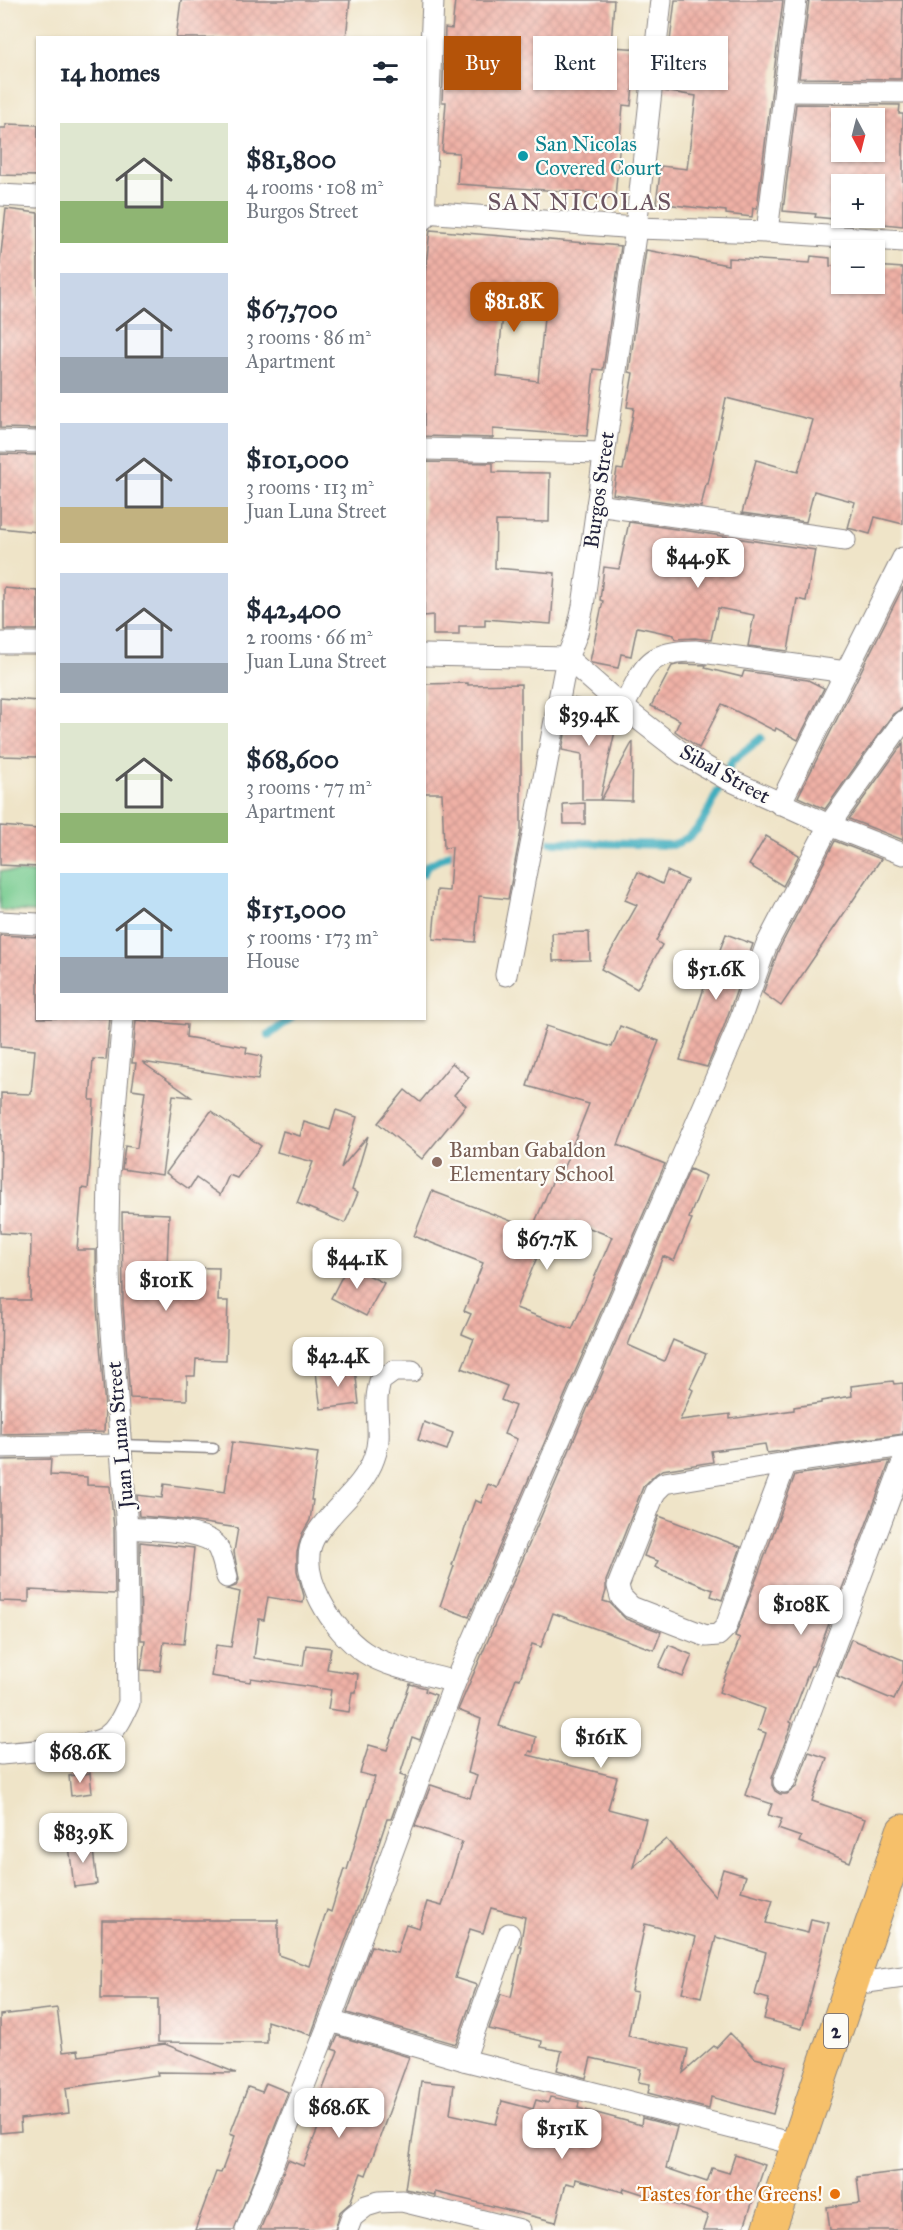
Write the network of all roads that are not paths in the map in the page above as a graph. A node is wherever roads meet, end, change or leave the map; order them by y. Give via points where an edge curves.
1 (433, 0) edge
2 (660, 0) edge
3 (796, 0) edge
4 (785, 91) junction
5 (903, 92) edge
6 (426, 186) edge
7 (0, 195) edge
8 (36, 198) edge
9 (426, 212) edge
10 (636, 228) junction
11 (767, 232) junction
12 (903, 240) edge
13 (0, 441) edge
14 (36, 441) edge
15 (426, 449) edge
16 (604, 453) junction
17 (597, 505) junction
18 (845, 540) dead end
19 (903, 558) edge
20 (0, 643) edge
21 (36, 643) edge
22 (426, 655) edge
23 (567, 658) junction
24 (846, 672) junction
25 (623, 707) junction
26 (903, 721) edge
27 (780, 804) junction
28 (830, 825) junction
29 (903, 854) edge
30 (0, 922) edge
31 (36, 924) edge
32 (506, 975) dead end
33 (123, 1020) edge
34 (412, 1371) dead end
35 (120, 1445) junction
36 (903, 1446) edge
37 (0, 1447) edge
38 (213, 1448) dead end
39 (903, 1462) edge
40 (786, 1463) junction
41 (127, 1528) junction
42 (227, 1577) dead end
43 (455, 1682) junction
44 (0, 1754) edge
45 (784, 1782) dead end
46 (903, 1832) edge
47 (509, 1934) dead end
48 (903, 1977) edge
49 (853, 1984) junction
50 (330, 2021) junction
51 (464, 2060) junction
52 (799, 2145) junction
53 (246, 2230) edge
54 (347, 2230) edge
55 (520, 2230) edge
56 (770, 2230) edge

1 - 6 street
2 - 10 street, Burgos Street
3 - 4 street
4 - 5 street
4 - 11 street
7 - 8 street
9 - 10 street
10 - 11 street
10 - 16 street, Burgos Street
11 - 12 street
13 - 14 street
15 - 16 street
16 - 17 street, Burgos Street
17 - 18 street
17 - 23 street, Burgos Street via 583,606
19 - 24 street
20 - 21 street
22 - 23 street
23 - 25 street, Sibal Street
23 - 32 street, Burgos Street
24 - 25 street via 675,651 653,658
24 - 27 street
25 - 27 street, Sibal Street via 682,753
26 - 28 street
27 - 28 street, Sibal Street
28 - 29 street, Sibal Street
28 - 43 street via 766,946 735,1034
30 - 31 street
33 - 35 street, Juan Luna Street via 108,1230
34 - 43 street via 394,1371 380,1381 374,1460 363,1479 324,1522 312,1541 309,1559 321,1603 364,1652
35 - 37 street
35 - 38 lane
35 - 41 street, Juan Luna Street
36 - 40 street
39 - 45 street
40 - 40 street via 726,1627 718,1635 706,1636 631,1607 621,1597 618,1586 656,1492 664,1483
41 - 42 street via 196,1534 218,1547
41 - 44 street, Juan Luna Street via 129,1703 119,1725 105,1738 79,1745
43 - 50 street
46 - 49 highway, 2
47 - 51 street
48 - 49 street
49 - 52 highway, 2
50 - 51 street
50 - 53 street
51 - 52 street
52 - 56 highway, 2
54 - 55 street via 352,2217 366,2206 402,2201

